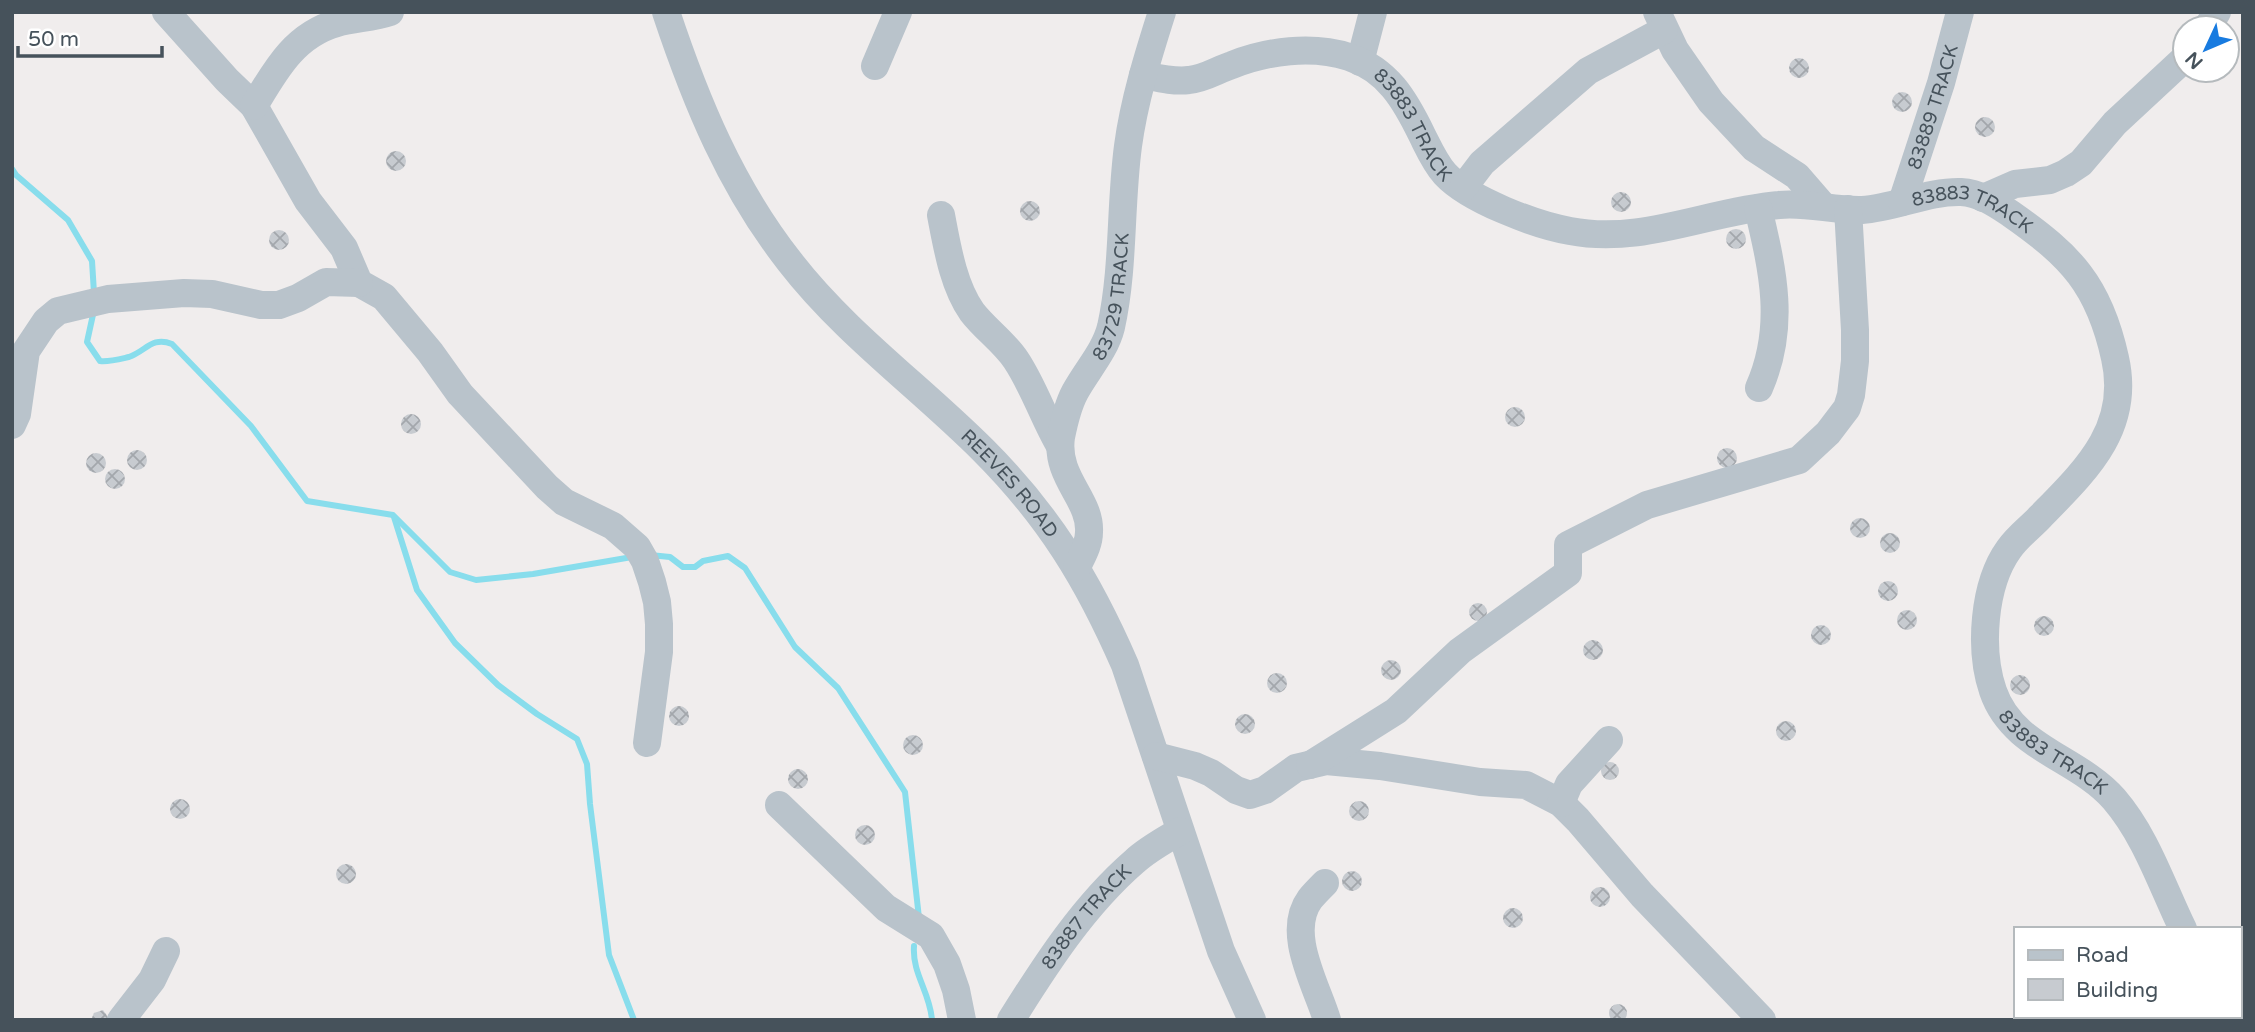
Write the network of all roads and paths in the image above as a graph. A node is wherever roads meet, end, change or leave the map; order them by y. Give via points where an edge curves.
1 (166, 12) edge
2 (390, 12) edge
3 (666, 12) edge
4 (898, 12) edge
5 (1162, 12) edge
6 (1373, 12) edge
7 (1960, 12) edge
8 (1660, 21) edge
9 (1360, 62) junction
10 (875, 66) dead end
11 (2171, 71) edge
12 (1143, 75) junction
13 (254, 106) junction
14 (1464, 188) junction
15 (1983, 198) junction
16 (1902, 202) junction
17 (1758, 208) junction
18 (1836, 208) junction
19 (941, 215) dead end
20 (359, 283) junction
21 (1759, 388) dead end
22 (12, 425) edge
23 (1060, 446) junction
24 (1077, 567) junction
25 (1609, 740) dead end
26 (647, 743) dead end
27 (1156, 756) junction
28 (1310, 765) junction
29 (1561, 803) junction
30 (779, 805) dead end
31 (1180, 831) junction
32 (1325, 883) dead end
33 (2182, 927) edge
34 (166, 951) dead end
35 (121, 1020) edge
36 (961, 1020) edge
37 (1011, 1020) edge
38 (1252, 1020) edge
39 (1327, 1020) edge
40 (1762, 1020) edge

1 - 13 street
2 - 13 street via 334,23 301,43 285,56
3 - 24 street, REEVES ROAD via 719,150 776,243 824,300 983,451 1035,508
4 - 10 street
5 - 12 street, 83729 TRACK
6 - 9 street
7 - 16 street, 83889 TRACK
8 - 14 street via 1588,71 1482,163
8 - 18 street via 1711,102 1737,132
9 - 12 street, 83883 TRACK via 1319,51 1288,52 1257,57 1193,80
9 - 14 street, 83883 TRACK via 1387,79 1404,99 1446,176
11 - 15 street via 2074,168 2050,180 2001,188
12 - 23 street, 83729 TRACK via 1128,147 1120,265 1110,329 1068,407
13 - 20 street via 308,201 344,248
14 - 17 street, 83883 TRACK via 1552,227 1602,235 1655,230
15 - 16 street, 83883 TRACK via 1957,192
15 - 33 street, 83883 TRACK via 2039,233 2087,281 2115,355 2119,381 2106,441 2015,541 1993,583 1984,641 1993,692 2020,733 2099,784 2119,805 2151,859
16 - 18 street, 83883 TRACK
17 - 18 street, 83883 TRACK
17 - 21 street via 1774,291 1769,366
18 - 28 street via 1855,331 1852,395 1819,442 1799,460 1647,505 1567,545 1568,573 1460,651 1396,711
19 - 23 street via 960,289 971,310 1027,378
20 - 22 street via 326,282 279,305 184,293 108,299 58,310 26,351
20 - 26 street via 384,296 460,394 547,487 564,502 613,526 637,547 652,582 659,624
23 - 24 street, 83729 TRACK via 1064,470 1090,530
24 - 27 street, REEVES ROAD via 1125,665
25 - 29 street via 1569,783
27 - 28 street via 1203,770 1250,795 1296,768
27 - 31 street, REEVES ROAD
28 - 29 street via 1326,761 1508,782 1526,785
29 - 40 street
30 - 36 street via 886,908 931,936 947,964
31 - 37 street, 83887 TRACK via 1135,861 1097,900 1040,973
31 - 38 street, REEVES ROAD via 1221,951
32 - 39 street via 1308,901 1302,929 1308,971
34 - 35 street via 152,980

